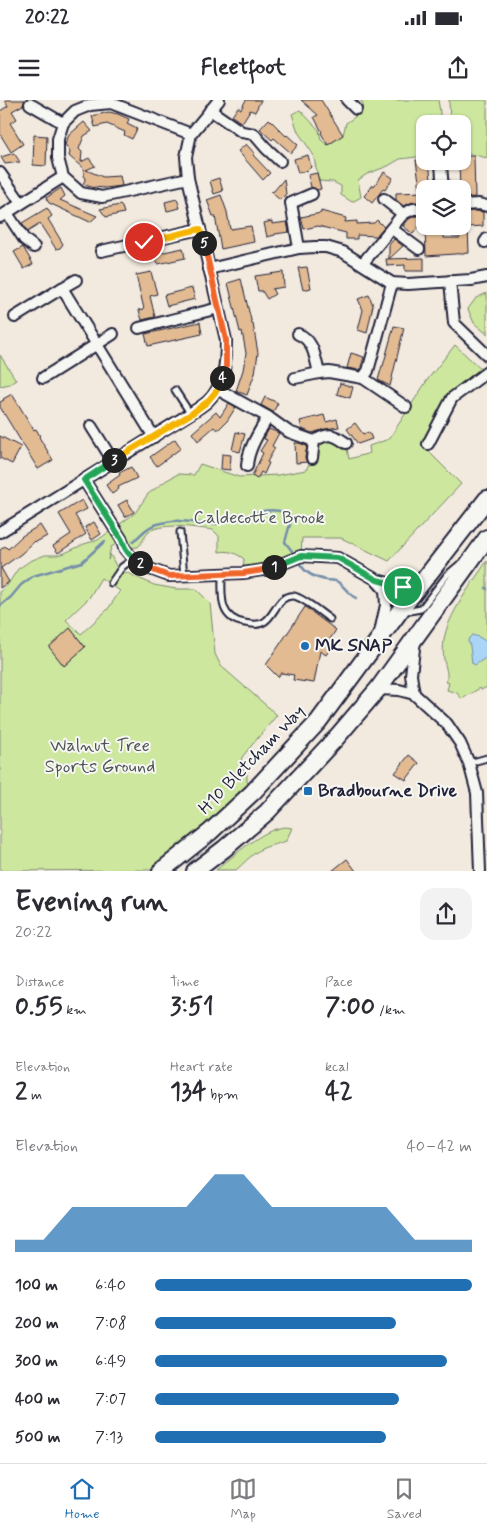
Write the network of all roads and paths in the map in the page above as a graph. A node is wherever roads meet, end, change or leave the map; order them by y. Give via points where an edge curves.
1 (219, 100) edge
2 (347, 100) edge
3 (31, 102) edge
4 (111, 102) edge
5 (356, 109) dead end
6 (210, 110) junction
7 (24, 114) dead end
8 (63, 123) junction
9 (191, 134) junction
10 (280, 161) dead end
11 (0, 173) edge
12 (63, 177) junction
13 (188, 178) junction
14 (312, 194) dead end
15 (384, 199) dead end
16 (21, 203) junction
17 (471, 204) edge
18 (487, 206) edge
19 (416, 209) edge
20 (403, 214) junction
21 (3, 215) edge
22 (200, 229) junction
23 (392, 229) junction
24 (34, 247) dead end
25 (299, 248) junction
26 (419, 249) dead end
27 (101, 251) dead end
28 (363, 263) junction
29 (209, 269) junction
30 (487, 277) edge
31 (76, 280) dead end
32 (450, 281) junction
33 (392, 282) junction
34 (62, 288) junction
35 (219, 308) junction
36 (14, 317) dead end
37 (139, 328) dead end
38 (113, 334) dead end
39 (298, 334) dead end
40 (97, 344) junction
41 (487, 355) edge
42 (319, 372) junction
43 (487, 372) edge
44 (43, 378) dead end
45 (295, 378) dead end
46 (363, 378) junction
47 (218, 389) junction
48 (175, 390) dead end
49 (406, 407) dead end
50 (191, 414) junction
51 (268, 417) junction
52 (91, 426) dead end
53 (154, 436) junction
54 (314, 441) junction
55 (346, 442) dead end
56 (428, 444) dead end
57 (312, 458) dead end
58 (113, 461) junction
59 (247, 466) dead end
60 (84, 480) junction
61 (487, 499) edge
62 (0, 532) edge
63 (180, 532) dead end
64 (483, 543) edge
65 (133, 559) junction
66 (222, 574) junction
67 (184, 576) junction
68 (377, 580) junction
69 (111, 582) dead end
70 (420, 586) junction
71 (385, 590) junction
72 (402, 608) junction
73 (330, 619) dead end
74 (416, 637) junction
75 (378, 641) junction
76 (378, 689) junction
77 (414, 694) junction
78 (487, 758) edge
79 (469, 763) junction
80 (161, 870) edge
81 (195, 870) edge
82 (480, 870) edge

1 - 6 street
2 - 5 street
3 - 7 street
3 - 8 street
4 - 8 street via 75,111
4 - 9 street
6 - 9 street
6 - 10 street via 242,132 254,134
8 - 12 street via 58,140 58,158
9 - 13 street via 186,157
11 - 16 street
12 - 13 street via 80,193 102,197
12 - 16 street
13 - 22 street
14 - 25 street via 291,203
15 - 20 street
16 - 21 street
17 - 18 street
19 - 20 street
20 - 23 street
21 - 24 street
22 - 27 street
22 - 29 street
23 - 26 street
23 - 28 street
25 - 28 street via 326,247
25 - 29 street
28 - 33 street
29 - 35 street
30 - 32 street
31 - 34 street
32 - 33 street
32 - 41 street via 454,323
33 - 46 street via 368,371
34 - 36 street
34 - 40 street
35 - 37 street
35 - 47 street via 226,340 226,366
38 - 40 street
39 - 42 street via 311,344
40 - 44 street
40 - 53 street
42 - 45 street
42 - 46 street
43 - 56 street via 452,398
46 - 49 street
47 - 50 street
47 - 51 street
48 - 50 lane
50 - 53 street
51 - 54 street via 289,432
51 - 59 street via 257,436
52 - 58 street
53 - 58 street
54 - 55 street via 327,434
54 - 57 street
58 - 60 street
60 - 62 street
60 - 65 street
61 - 70 highway, H10 Bletcham Way
63 - 67 lane
64 - 72 lane via 446,575 421,609 410,611
64 - 74 highway
65 - 67 street via 169,576
65 - 69 lane
66 - 67 street
66 - 68 street via 269,569 301,556 338,558
66 - 73 lane via 223,602 233,620 265,622 278,604 294,596
68 - 70 street via 403,587
68 - 71 street
70 - 72 highway, H10 Bletcham Way
71 - 72 lane
71 - 75 street via 386,605
72 - 75 highway, H10 Bletcham Way
74 - 76 highway
74 - 77 street via 410,675
75 - 80 highway, H10 Bletcham Way via 294,750 210,832
76 - 77 street
76 - 81 highway via 267,812
77 - 79 street via 447,724
78 - 79 lane
79 - 82 street via 477,793

